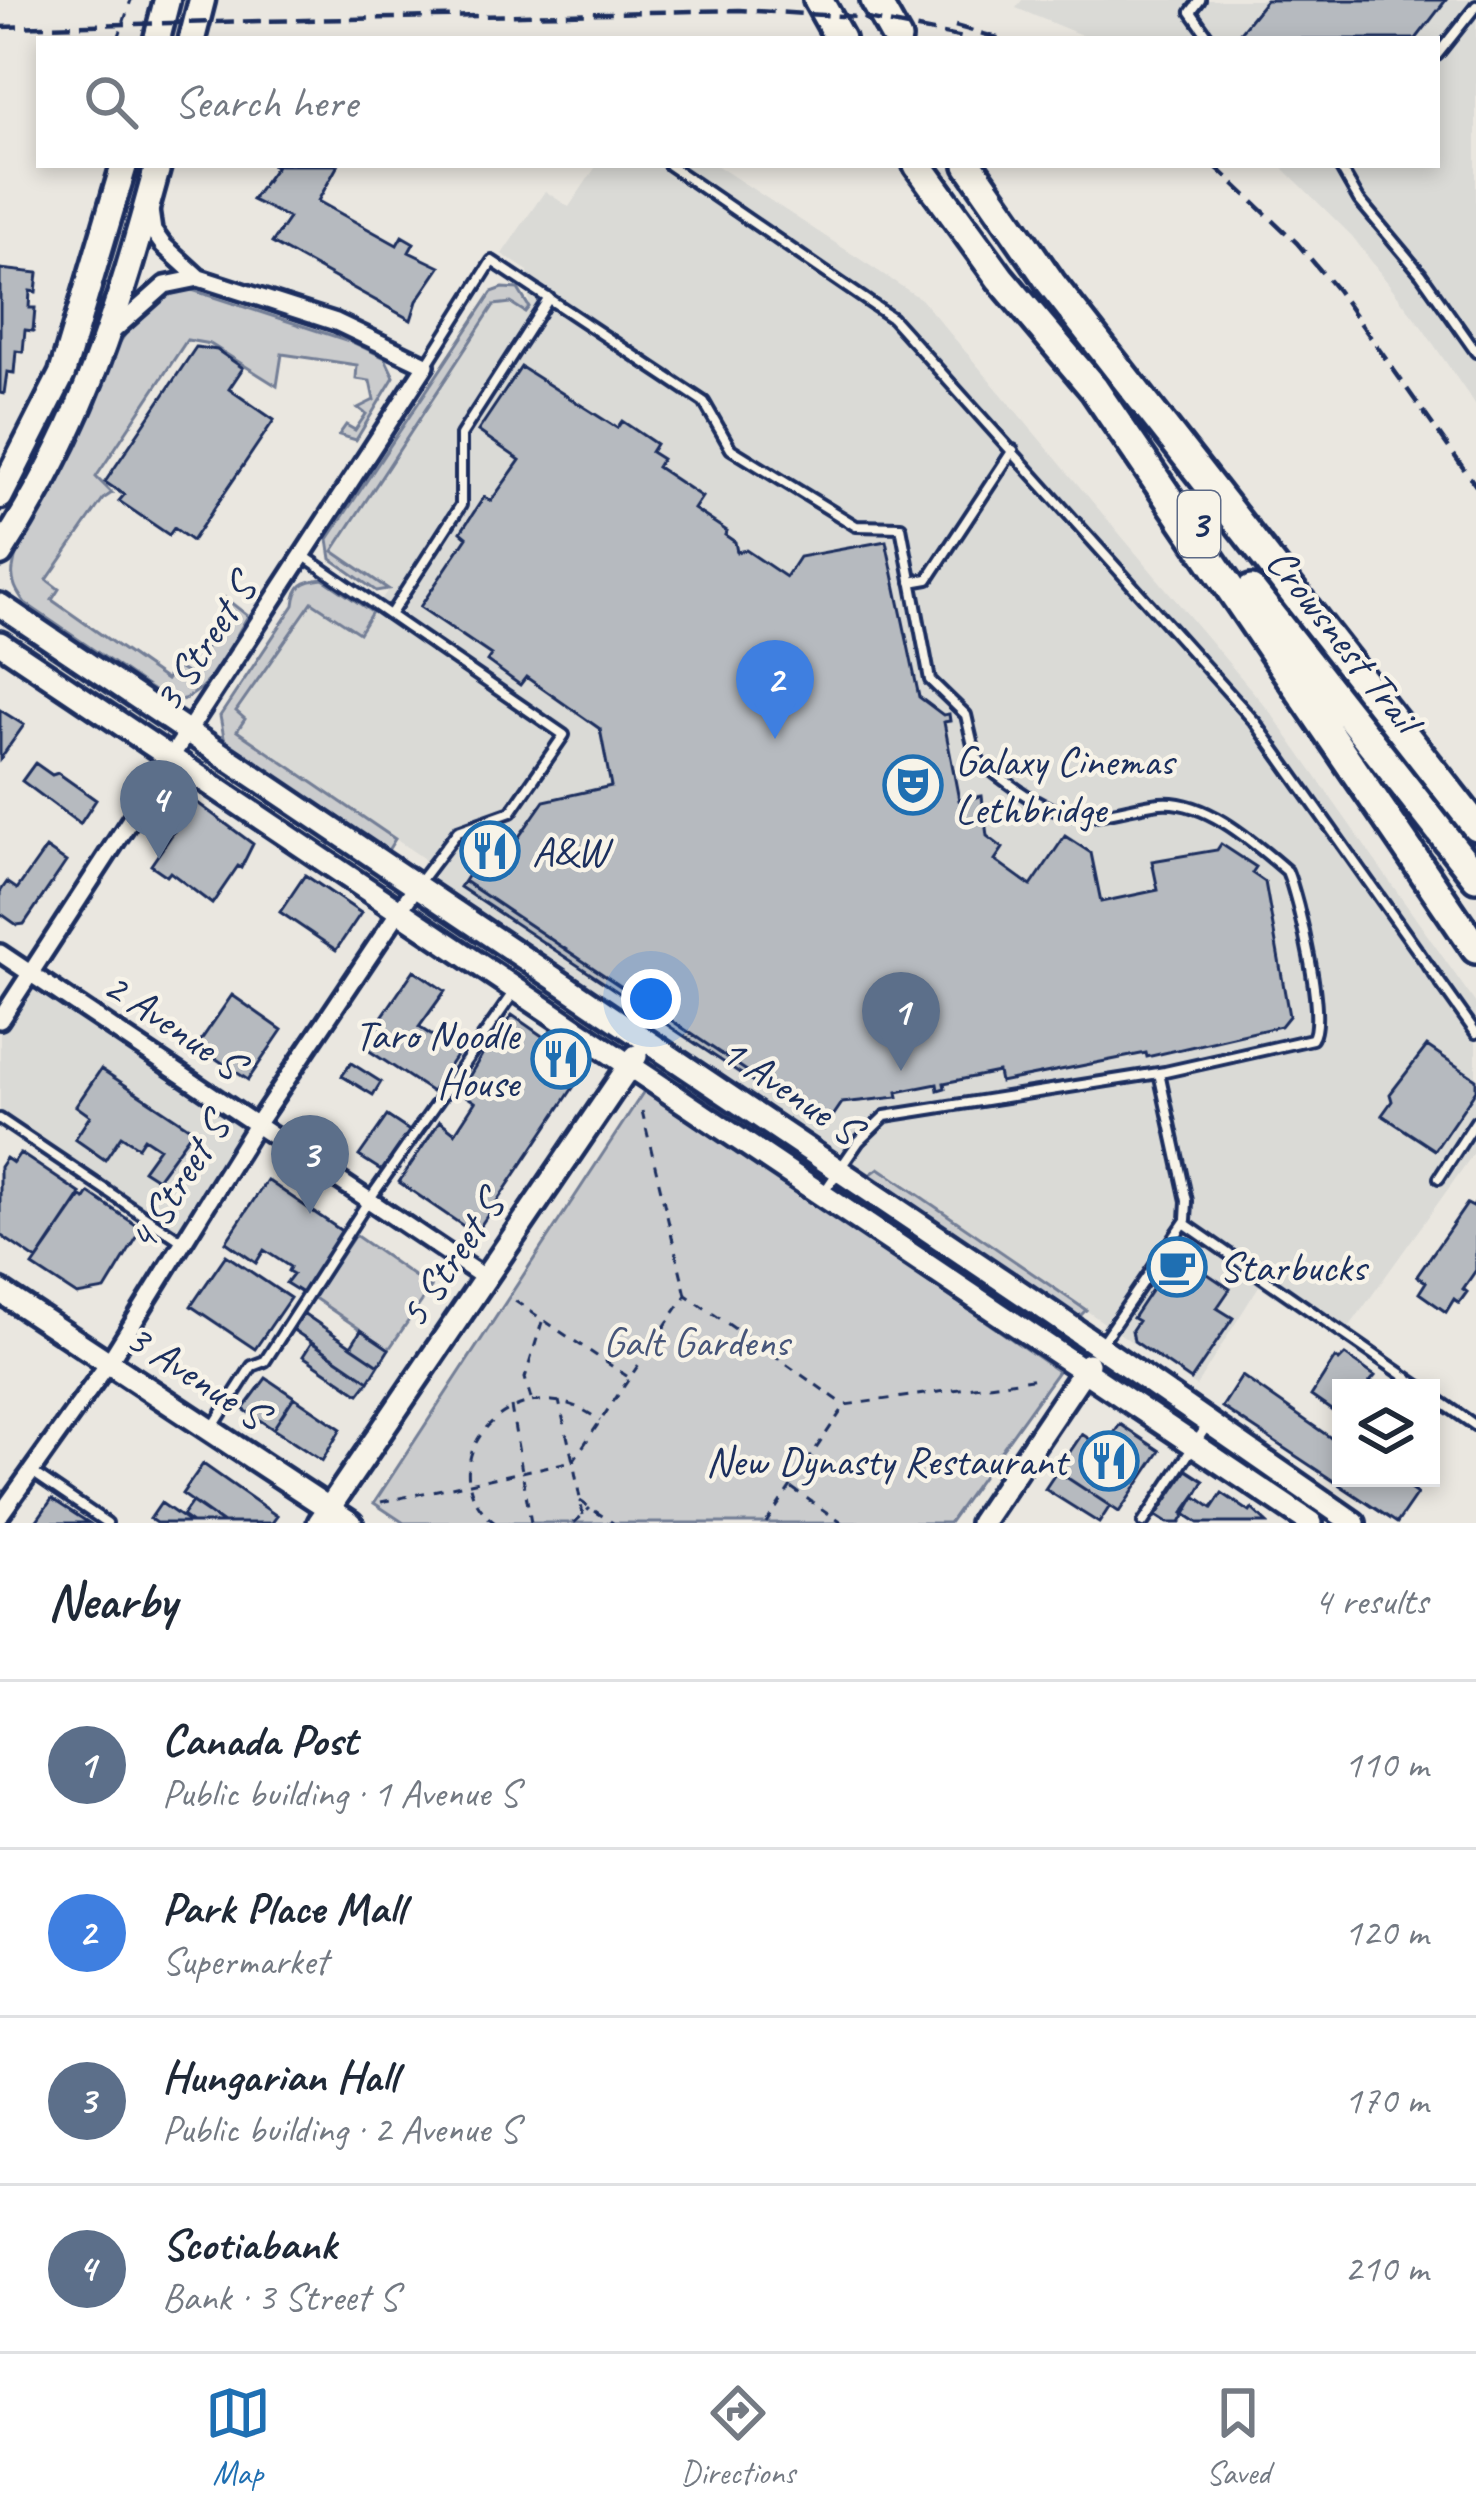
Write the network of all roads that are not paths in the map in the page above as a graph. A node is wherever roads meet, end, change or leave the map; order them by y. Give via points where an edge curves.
1 (166, 0) edge
2 (202, 0) edge
3 (818, 0) edge
4 (837, 0) edge
5 (875, 0) edge
6 (895, 0) edge
7 (1200, 0) edge
8 (1476, 6) edge
9 (158, 36) edge
10 (193, 36) edge
11 (838, 36) edge
12 (855, 36) edge
13 (895, 36) edge
14 (913, 36) edge
15 (1208, 36) edge
16 (1440, 52) edge
17 (123, 168) edge
18 (157, 168) edge
19 (673, 168) edge
20 (920, 168) edge
21 (933, 168) edge
22 (972, 168) edge
23 (985, 168) edge
24 (1345, 168) edge
25 (148, 201) junction
26 (199, 278) junction
27 (1051, 284) junction
28 (549, 298) junction
29 (108, 336) junction
30 (1476, 352) edge
31 (426, 365) junction
32 (1094, 389) junction
33 (1013, 450) junction
34 (0, 496) edge
35 (1233, 517) junction
36 (0, 554) edge
37 (304, 556) junction
38 (911, 583) junction
39 (0, 605) edge
40 (390, 615) junction
41 (0, 643) edge
42 (190, 732) junction
43 (172, 757) junction
44 (1476, 800) edge
45 (1476, 826) edge
46 (1476, 877) edge
47 (416, 886) junction
48 (399, 910) junction
49 (1476, 950) edge
50 (0, 953) edge
51 (31, 974) junction
52 (516, 989) junction
53 (0, 1021) edge
54 (1476, 1034) edge
55 (646, 1040) junction
56 (630, 1065) junction
57 (1159, 1073) junction
58 (0, 1120) edge
59 (1476, 1121) edge
60 (256, 1124) junction
61 (839, 1170) junction
62 (1438, 1178) dead end
63 (822, 1196) junction
64 (369, 1200) junction
65 (1184, 1223) junction
66 (184, 1242) junction
67 (485, 1278) junction
68 (0, 1292) edge
69 (1100, 1346) junction
70 (107, 1365) junction
71 (1083, 1372) junction
72 (1409, 1379) edge
73 (1440, 1400) edge
74 (1209, 1423) junction
75 (1476, 1426) edge
76 (210, 1431) junction
77 (1194, 1444) junction
78 (30, 1471) junction
79 (1325, 1503) junction
80 (0, 1515) edge
81 (324, 1516) edge
82 (107, 1523) edge
83 (351, 1523) edge
84 (981, 1523) edge
85 (1143, 1523) edge
86 (1311, 1523) edge
87 (1354, 1523) edge

1 - 9 main road
2 - 10 main road
3 - 11 highway
4 - 12 highway
5 - 13 highway
6 - 14 highway
7 - 15 lane via 1191,12
8 - 16 lane
17 - 34 main road via 62,374
18 - 25 main road
19 - 33 lane via 887,313
20 - 32 highway
21 - 32 highway, Crowsnest Trail / 3
22 - 27 highway, Crowsnest Trail / 3
23 - 27 highway
24 - 30 lane via 1359,200
25 - 26 street via 153,231
25 - 29 main road
26 - 29 street via 165,285
26 - 31 street via 336,322
27 - 35 highway, Crowsnest Trail / 3
28 - 31 lane via 492,261
28 - 38 lane via 704,401 731,449 856,526 901,527
28 - 40 lane via 460,435 461,506
29 - 36 main road via 66,441
31 - 37 street, 3 Street S
32 - 46 highway, Crowsnest Trail / 3
32 - 49 highway
33 - 38 lane via 928,579
33 - 54 lane via 1255,722
35 - 44 highway
35 - 45 highway, Crowsnest Trail / 3
37 - 40 lane
37 - 42 street, 3 Street S
38 - 57 lane via 930,680 966,715 982,763 1065,814 1162,803 1202,810 1287,871 1318,1035
39 - 42 street, 1 Avenue S
40 - 47 lane via 564,735 511,812 458,831
41 - 43 street, 1 Avenue S
42 - 43 street, 3 Street S
42 - 47 street, 1 Avenue S
43 - 48 street, 1 Avenue S
43 - 51 street, 3 Street S
47 - 48 street, 4 Street S
47 - 55 street, 1 Avenue S
48 - 52 street, 1 Avenue S
48 - 60 street, 4 Street S
50 - 51 street, 2 Avenue S
51 - 53 street, 3 Street S
51 - 60 street, 2 Avenue S
52 - 56 street, 1 Avenue S
52 - 64 lane
55 - 56 street, 5 Street S
55 - 61 street, 1 Avenue S
56 - 63 street, 1 Avenue S
56 - 67 street, 5 Street S
57 - 61 lane via 885,1116
57 - 65 lane via 1187,1201
58 - 66 lane
59 - 62 lane
60 - 64 street, 2 Avenue S
60 - 66 street, 4 Street S
61 - 63 lane
61 - 69 street, 1 Avenue S
63 - 71 street, 1 Avenue S
64 - 67 street, 2 Avenue S
64 - 76 lane
65 - 69 lane
65 - 72 lane
66 - 70 street, 4 Street S
67 - 81 street, 5 Street S
68 - 70 street, 3 Avenue S
69 - 71 street
69 - 74 street, 1 Avenue S
70 - 76 street, 3 Avenue S
70 - 78 street, 4 Street S
71 - 77 street, 1 Avenue S
71 - 84 street
73 - 75 lane
74 - 77 lane
74 - 79 street, 1 Avenue S
76 - 81 street, 3 Avenue S
77 - 85 lane
77 - 86 street, 1 Avenue S
78 - 80 street, 4 Street S
78 - 82 lane
79 - 86 street
79 - 87 street, 1 Avenue S
81 - 83 street, 3 Avenue S

